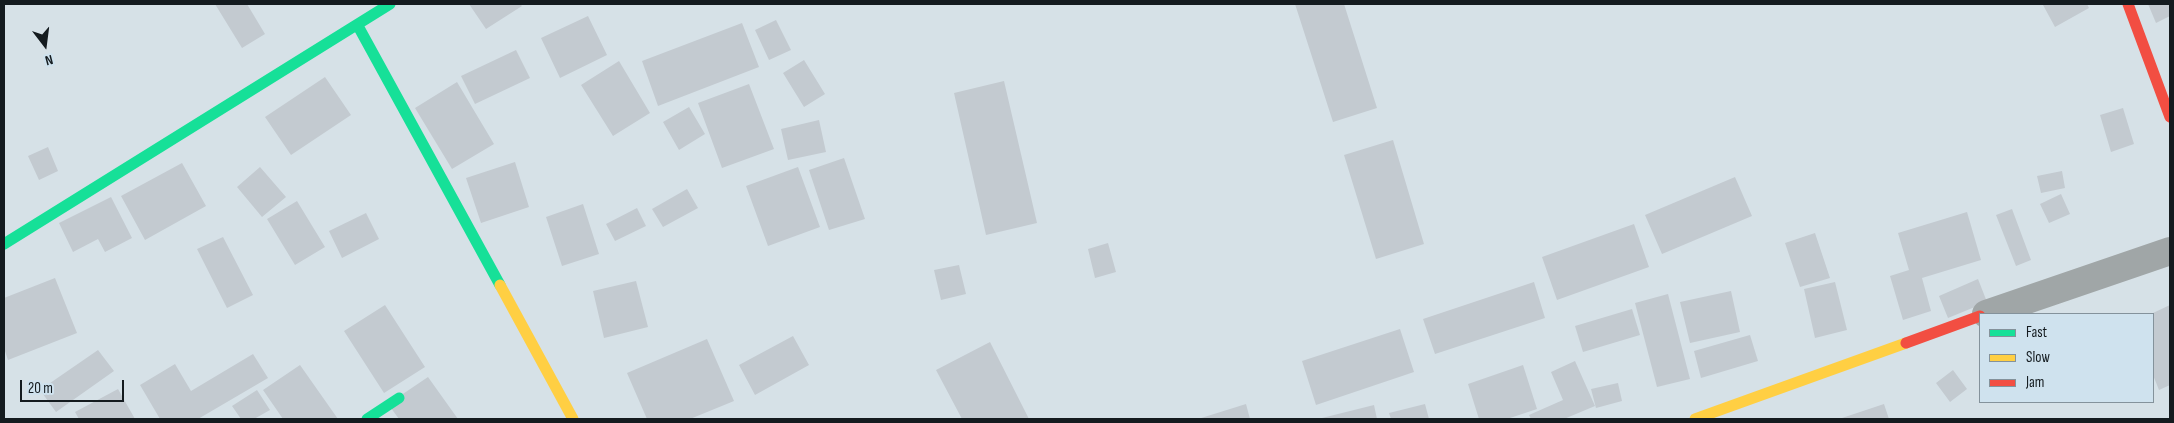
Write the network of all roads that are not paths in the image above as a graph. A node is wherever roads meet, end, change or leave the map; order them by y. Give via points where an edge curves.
1 (390, 4) edge
2 (2128, 4) edge
3 (358, 26) junction
4 (2170, 117) edge
5 (4, 244) edge
6 (2170, 251) edge
7 (1989, 313) edge
8 (1979, 316) edge
9 (398, 398) dead end
10 (367, 419) edge
11 (573, 419) edge
12 (1695, 419) edge

1 - 3 street
2 - 4 street
3 - 5 street
3 - 11 street
6 - 7 street
8 - 12 street
9 - 10 street

